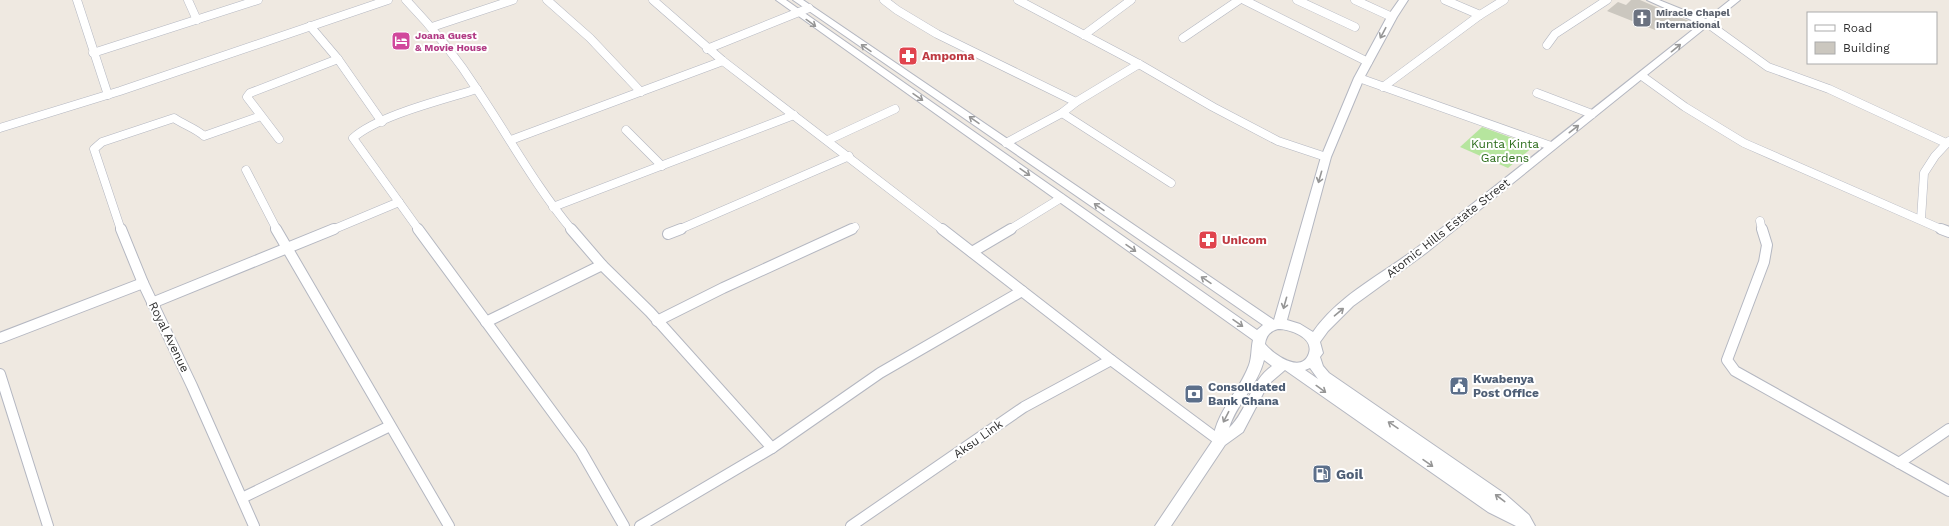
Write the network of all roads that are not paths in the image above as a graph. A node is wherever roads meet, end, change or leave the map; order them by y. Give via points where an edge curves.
1 (77, 0) edge
2 (190, 0) edge
3 (258, 0) edge
4 (388, 0) edge
5 (406, 0) edge
6 (512, 0) edge
7 (547, 0) edge
8 (653, 0) edge
9 (780, 0) edge
10 (797, 0) edge
11 (884, 0) edge
12 (1019, 0) edge
13 (1131, 0) edge
14 (1238, 0) edge
15 (1244, 0) edge
16 (1297, 0) edge
17 (1356, 0) edge
18 (1404, 0) edge
19 (1445, 0) edge
20 (1504, 0) edge
21 (1606, 0) edge
22 (1651, 0) edge
23 (1736, 0) edge
24 (803, 10) junction
25 (1480, 15) junction
26 (1392, 17) junction
27 (197, 20) junction
28 (1707, 23) junction
29 (310, 26) junction
30 (432, 27) junction
31 (1355, 27) dead end
32 (1084, 35) junction
33 (1183, 38) dead end
34 (1547, 45) dead end
35 (707, 48) junction
36 (93, 53) junction
37 (338, 59) junction
38 (723, 61) junction
39 (1368, 62) junction
40 (1139, 64) junction
41 (1642, 76) junction
42 (1359, 78) junction
43 (1383, 87) junction
44 (477, 89) junction
45 (641, 92) junction
46 (1537, 93) dead end
47 (108, 95) junction
48 (1076, 102) junction
49 (896, 109) dead end
50 (1062, 113) junction
51 (794, 114) junction
52 (1592, 114) junction
53 (261, 116) junction
54 (382, 122) junction
55 (0, 128) edge
56 (626, 130) dead end
57 (280, 139) dead end
58 (511, 140) junction
59 (828, 140) junction
60 (1948, 142) edge
61 (1006, 143) junction
62 (1551, 146) junction
63 (849, 156) junction
64 (1326, 157) junction
65 (662, 166) junction
66 (246, 170) dead end
67 (1171, 183) dead end
68 (1061, 198) junction
69 (399, 202) junction
70 (553, 207) junction
71 (1921, 219) junction
72 (1760, 221) dead end
73 (855, 227) dead end
74 (1949, 232) edge
75 (668, 234) dead end
76 (287, 249) junction
77 (972, 252) junction
78 (602, 265) junction
79 (143, 283) junction
80 (1022, 290) junction
81 (152, 303) junction
82 (657, 321) junction
83 (486, 322) junction
84 (1276, 325) junction
85 (0, 338) edge
86 (1259, 341) junction
87 (1314, 341) junction
88 (1314, 358) junction
89 (1111, 360) junction
90 (1286, 366) junction
91 (0, 374) edge
92 (390, 426) junction
93 (1949, 429) edge
94 (1220, 441) junction
95 (772, 448) junction
96 (1899, 463) junction
97 (1949, 492) edge
98 (242, 498) junction
99 (1529, 525) edge
100 (48, 526) edge
101 (254, 526) edge
102 (449, 526) edge
103 (624, 526) edge
104 (640, 526) edge
105 (851, 526) edge
106 (1163, 526) edge

1 - 36 street
2 - 27 street
3 - 27 street
4 - 29 street
5 - 30 street
6 - 30 street
7 - 45 street via 590,38
8 - 35 street
9 - 24 main road
10 - 24 main road
11 - 48 street via 937,34
12 - 32 street
13 - 32 street
14 - 33 street
15 - 39 street
16 - 31 street
17 - 26 street
18 - 26 main road
19 - 25 street
20 - 25 street
21 - 34 street via 1555,34
22 - 28 main road
23 - 28 main road, Atomic Hills Estate Street
24 - 35 street
61 -> 24 main road
24 -> 68 main road
25 - 43 street
26 -> 39 main road
27 - 36 street
41 -> 28 main road, Atomic Hills Estate Street
28 - 60 street via 1768,66 1829,89
29 - 37 street
29 - 47 street
30 - 44 street
32 - 40 street
35 - 38 street
36 - 47 street
37 - 53 street via 250,93 247,97
37 - 54 street
38 - 45 street
38 - 51 street
39 - 42 main road
40 - 48 street
40 - 64 street via 1278,141
41 - 52 main road, Atomic Hills Estate Street
41 - 71 street via 1685,107 1744,143
42 - 43 street
42 - 64 main road
43 - 62 street
44 - 54 street
44 - 58 street
45 - 58 street
46 - 52 street
47 - 55 street
48 - 50 street
49 - 59 street
50 - 61 street
50 - 67 street
51 - 59 street
51 - 65 street
62 -> 52 main road, Atomic Hills Estate Street
53 - 57 street
53 - 79 street, Royal Avenue via 204,136 195,128 186,126 174,118 97,145 94,149
54 - 69 street via 361,131 353,138
56 - 65 street
58 - 70 street
59 - 63 street
60 - 71 street via 1924,172
84 -> 61 main road
87 -> 62 main road, Atomic Hills Estate Street via 1327,322 1348,304 1412,258
63 - 75 street
63 - 77 street
64 -> 84 main road
65 - 70 street
66 - 76 street
68 - 77 street
68 -> 86 main road
69 - 76 street
69 - 83 street
70 - 78 street
71 - 74 street
72 - 96 street via 1767,245 1764,262 1727,360 1729,365 1735,371
73 - 82 street
76 - 81 street
76 - 92 street
77 - 80 street
78 - 82 street
78 - 83 street
79 - 81 street, Royal Avenue
79 - 85 street
80 - 89 street
80 - 95 street via 972,322 880,372
81 - 98 street, Royal Avenue
82 - 95 street
83 - 103 street via 581,451
84 - 86 main road via 1264,331
84 - 87 main road via 1299,329
86 - 90 main road via 1269,358
86 -> 94 main road via 1256,365 1224,420
87 - 88 main road
88 - 90 main road via 1304,365
99 -> 88 main road via 1500,498 1324,377 1317,368
89 - 94 street
89 - 105 street, Aksu Link via 1024,407
90 - 94 main road via 1271,374 1256,392 1238,428
90 -> 99 main road via 1493,507
91 - 100 street
92 - 98 street
92 - 102 street
93 - 96 street
94 - 106 main road
95 - 104 street
96 - 97 street
98 - 101 street, Royal Avenue

